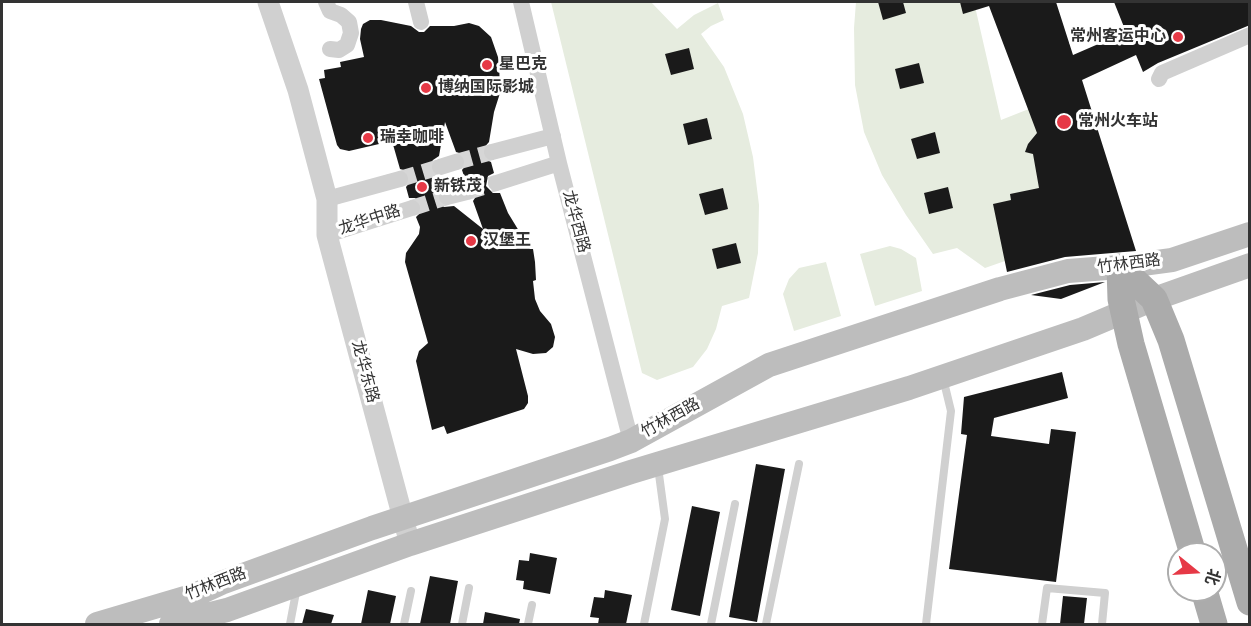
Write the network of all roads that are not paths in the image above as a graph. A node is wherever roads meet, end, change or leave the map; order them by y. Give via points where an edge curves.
1 (268, 2) edge
2 (326, 2) edge
3 (416, 2) edge
4 (521, 2) edge
5 (421, 22) dead end
6 (1250, 35) edge
7 (1250, 44) edge
8 (330, 50) dead end
9 (553, 136) junction
10 (492, 152) tunnel mouth
11 (456, 162) tunnel mouth
12 (559, 164) junction
13 (440, 167) tunnel mouth
14 (400, 178) tunnel mouth
15 (496, 183) tunnel mouth
16 (467, 192) tunnel mouth
17 (447, 197) tunnel mouth
18 (327, 199) junction
19 (412, 208) tunnel mouth
20 (334, 233) junction
21 (1250, 234) edge
22 (1250, 265) edge
23 (1120, 267) junction
24 (1154, 299) junction
25 (1122, 306) junction
26 (942, 376) junction
27 (632, 441) junction
28 (657, 464) junction
29 (799, 464) dead end
30 (735, 504) dead end
31 (408, 516) junction
32 (415, 542) junction
33 (1189, 542) edge
34 (298, 584) junction
35 (469, 588) dead end
36 (411, 591) dead end
37 (1208, 602) edge
38 (1250, 602) edge
39 (532, 605) dead end
40 (97, 624) edge
41 (171, 624) edge
42 (290, 624) edge
43 (404, 624) edge
44 (462, 624) edge
45 (528, 624) edge
46 (644, 624) edge
47 (711, 624) edge
48 (766, 624) edge
49 (926, 624) edge
50 (1042, 624) edge
51 (1102, 624) edge
52 (1214, 624) edge

1 - 18 street, 龙华东路 via 298,90
2 - 8 street via 330,11 349,22 351,33 347,45
3 - 5 street
4 - 9 street, 龙华西路
6 - 7 street via 1162,73 1159,79 1163,81
9 - 10 street
9 - 12 street, 龙华西路
11 - 13 street
12 - 15 street
12 - 27 street, 龙华西路
14 - 18 street, 龙华中路
16 - 17 street
18 - 20 street, 龙华东路
19 - 20 street, 龙华中路
20 - 31 street, 龙华东路
21 - 23 main road, 竹林西路 via 1172,260
22 - 24 main road, 竹林西路
23 - 24 main road
23 - 25 main road
23 - 27 main road, 竹林西路 via 1068,271 1000,289 769,364
24 - 25 main road, 竹林西路
24 - 38 main road via 1171,339
25 - 26 main road, 竹林西路 via 1083,329
25 - 33 main road
26 - 28 main road, 竹林西路
26 - 49 lane via 951,411
27 - 31 main road, 竹林西路
28 - 32 main road, 竹林西路
28 - 46 lane via 665,519
29 - 48 lane
30 - 47 lane
31 - 32 street, 龙华东路
31 - 40 main road, 竹林西路 via 195,595
32 - 34 main road, 竹林西路
34 - 41 main road, 竹林西路 via 227,610
34 - 42 lane
35 - 44 lane
36 - 43 lane
37 - 52 main road
39 - 45 lane
50 - 51 lane via 1047,588 1105,592

